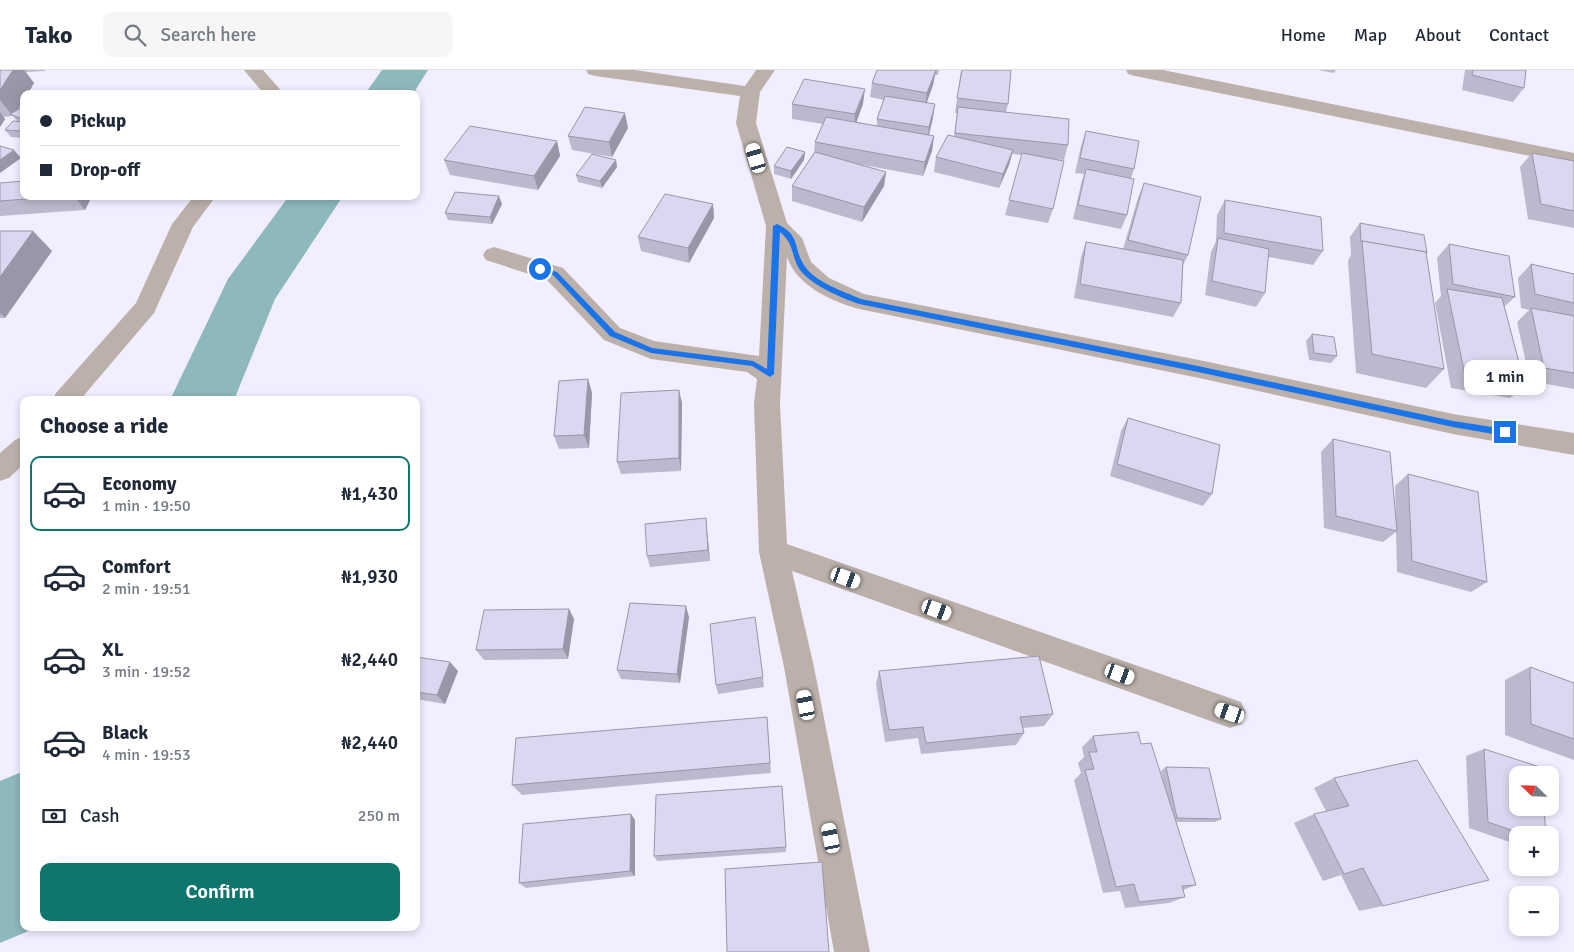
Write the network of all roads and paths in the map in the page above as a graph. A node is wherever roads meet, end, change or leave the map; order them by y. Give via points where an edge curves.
1 (253, 70) edge
2 (594, 70) edge
3 (766, 70) edge
4 (1135, 70) edge
5 (271, 90) edge
6 (750, 92) junction
7 (1574, 159) edge
8 (203, 200) edge
9 (777, 226) junction
10 (494, 255) dead end
11 (770, 374) junction
12 (68, 396) edge
13 (1574, 444) edge
14 (20, 452) edge
15 (0, 470) edge
16 (773, 552) junction
17 (1230, 713) dead end
18 (852, 952) edge

1 - 5 street
2 - 6 street
3 - 6 street
4 - 7 street
6 - 9 street via 746,123
8 - 12 street via 183,224 146,307
9 - 11 street
9 - 13 street via 791,238 801,266 821,284 859,301 1453,424
10 - 11 street via 555,274 612,334 651,350 753,364
11 - 16 street via 767,404
14 - 15 street
16 - 17 street
16 - 18 street via 799,667

